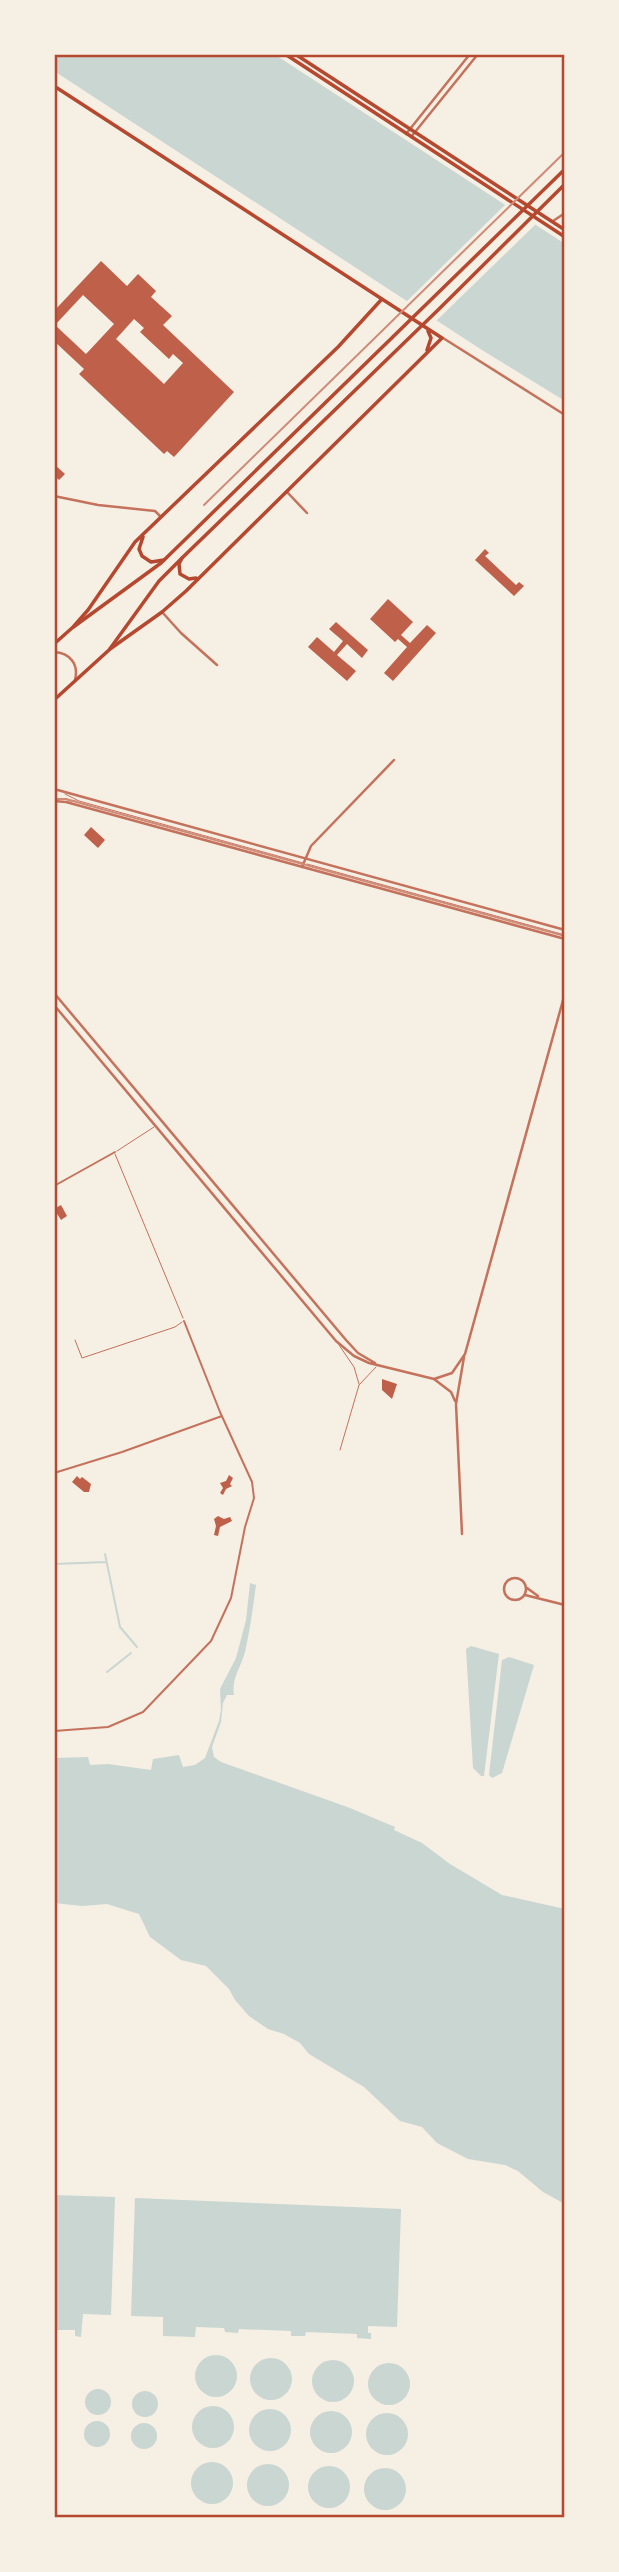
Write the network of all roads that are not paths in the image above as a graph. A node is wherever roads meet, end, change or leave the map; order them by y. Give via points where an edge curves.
1 (285, 54) edge
2 (295, 54) edge
3 (470, 54) edge
4 (478, 54) edge
5 (54, 86) edge
6 (410, 133) junction
7 (565, 169) edge
8 (565, 184) edge
9 (565, 214) edge
10 (552, 222) junction
11 (565, 230) edge
12 (565, 237) edge
13 (381, 300) junction
14 (424, 327) junction
15 (442, 338) junction
16 (426, 354) junction
17 (565, 415) edge
18 (287, 492) junction
19 (54, 496) edge
20 (307, 513) dead end
21 (161, 517) junction
22 (147, 532) junction
23 (183, 557) junction
24 (166, 558) junction
25 (204, 572) junction
26 (163, 612) junction
27 (72, 628) junction
28 (54, 644) edge
29 (109, 650) junction
30 (54, 652) edge
31 (217, 665) dead end
32 (74, 682) junction
33 (54, 700) edge
34 (394, 760) dead end
35 (54, 789) edge
36 (63, 793) junction
37 (54, 800) edge
38 (62, 801) junction
39 (79, 801) junction
40 (304, 863) junction
41 (565, 935) edge
42 (54, 993) edge
43 (565, 993) edge
44 (54, 1006) edge
45 (91, 1035) junction
46 (85, 1041) junction
47 (156, 1126) junction
48 (115, 1152) junction
49 (54, 1186) edge
50 (319, 1308) junction
51 (313, 1314) junction
52 (184, 1321) junction
53 (331, 1335) junction
54 (75, 1340) dead end
55 (465, 1354) junction
56 (378, 1364) junction
57 (434, 1379) junction
58 (359, 1385) junction
59 (456, 1404) junction
60 (222, 1416) junction
61 (340, 1450) dead end
62 (54, 1473) edge
63 (462, 1534) dead end
64 (526, 1587) junction
65 (524, 1595) junction
66 (541, 1598) junction
67 (565, 1605) edge
68 (54, 1731) edge

1 - 6 main road
2 - 6 main road
3 - 6 street
4 - 6 street
5 - 13 main road
6 - 10 main road
6 - 12 main road
7 - 24 main road
8 - 23 main road
9 - 10 street
10 - 11 main road
13 - 14 main road
13 - 21 main road
14 - 15 main road
14 - 16 main road via 430,338
15 - 16 main road
15 - 17 street
16 - 18 main road
18 - 20 street
18 - 25 main road
19 - 21 street via 155,511
21 - 22 main road
22 - 24 main road via 139,549 142,556 154,563
22 - 27 main road
23 - 25 main road via 179,569 184,577 194,579
23 - 29 main road via 159,581
24 - 27 main road
25 - 26 main road
26 - 29 main road
26 - 31 street
27 - 28 main road
29 - 32 main road
30 - 32 street via 74,662
32 - 33 main road
34 - 40 street via 311,846
35 - 36 street
36 - 39 lane
36 - 40 street
37 - 38 street
38 - 39 lane
38 - 40 street
39 - 40 lane
40 - 41 street
40 - 41 street
42 - 45 street
43 - 55 street
44 - 46 street
45 - 46 street
45 - 50 street
46 - 47 street
47 - 48 lane
47 - 51 street
48 - 49 street
48 - 52 lane
50 - 51 street via 318,1315
50 - 56 street via 351,1347
51 - 53 street
52 - 54 lane via 82,1358
52 - 60 street
53 - 56 street via 360,1360
53 - 58 lane via 351,1362
55 - 57 street via 452,1373
55 - 59 street
56 - 57 street
56 - 58 lane
57 - 59 street via 451,1392
58 - 61 lane
59 - 63 street
60 - 62 street
60 - 68 street via 248,1468 254,1497 234,1587 216,1634 143,1712 100,1728
64 - 65 street
64 - 65 street via 517,1578 505,1586 512,1599
64 - 66 street
65 - 66 street
66 - 67 street

